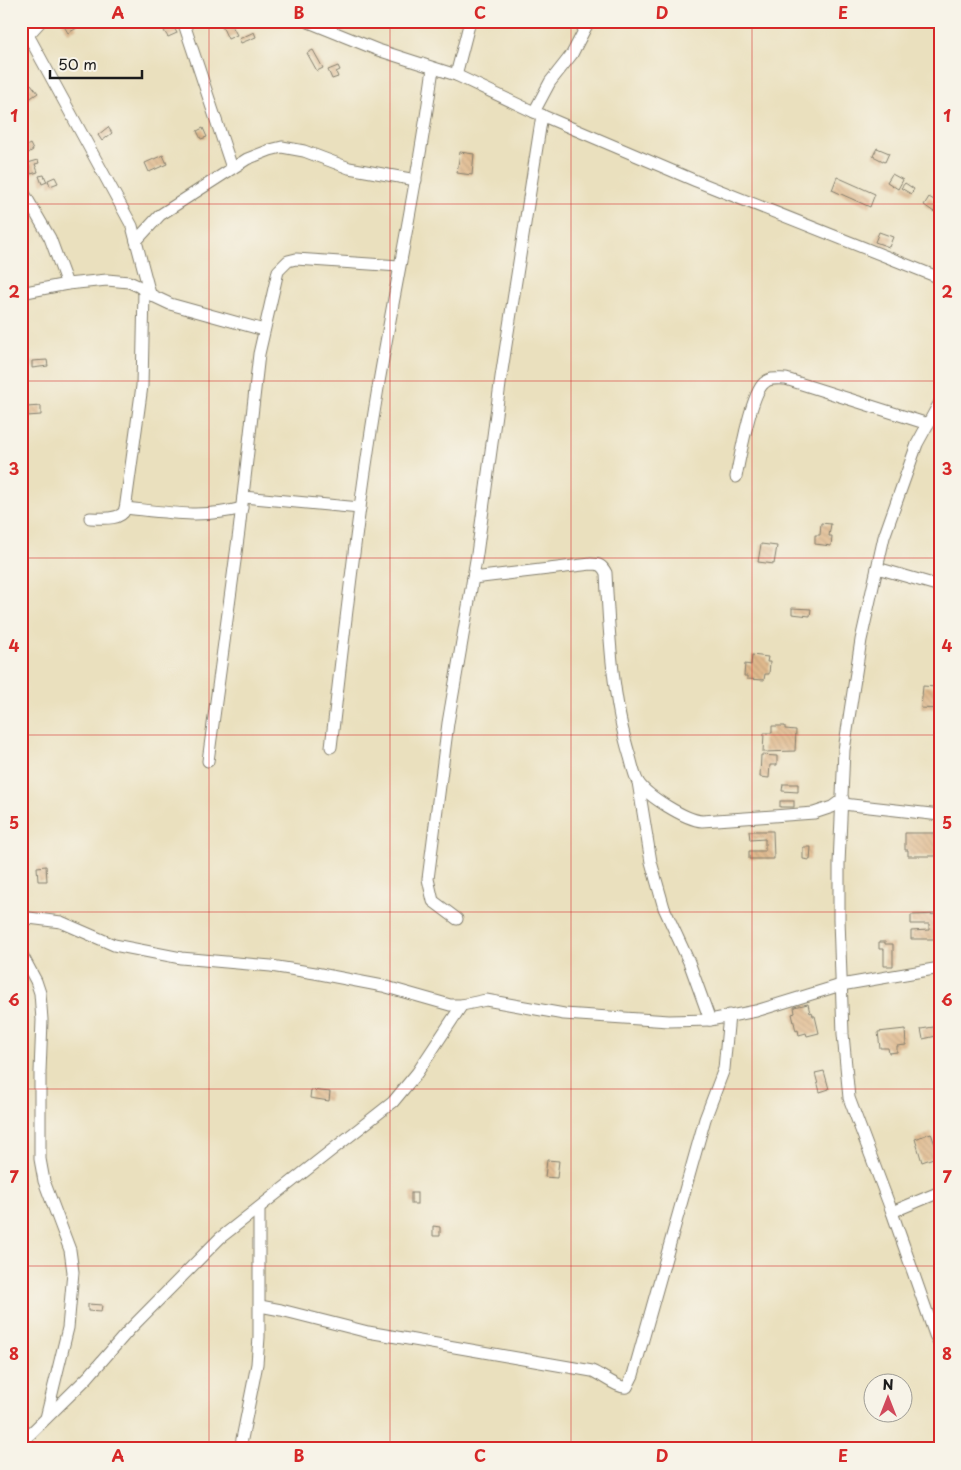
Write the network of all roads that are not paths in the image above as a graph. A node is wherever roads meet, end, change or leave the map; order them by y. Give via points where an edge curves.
1 (41, 21) edge
2 (183, 21) edge
3 (306, 21) edge
4 (470, 21) edge
5 (589, 21) edge
6 (337, 27) edge
7 (25, 39) edge
8 (433, 68) junction
9 (456, 75) junction
10 (538, 113) junction
11 (232, 168) junction
12 (416, 180) junction
13 (21, 188) edge
14 (136, 241) junction
15 (399, 266) junction
16 (940, 278) edge
17 (67, 284) junction
18 (147, 292) junction
19 (21, 293) edge
20 (264, 330) junction
21 (940, 402) edge
22 (928, 424) junction
23 (736, 477) dead end
24 (242, 503) junction
25 (125, 508) junction
26 (360, 508) junction
27 (90, 518) dead end
28 (877, 568) junction
29 (473, 578) junction
30 (940, 586) edge
31 (331, 747) dead end
32 (208, 761) dead end
33 (638, 782) junction
34 (843, 801) junction
35 (940, 815) edge
36 (27, 918) edge
37 (457, 919) dead end
38 (21, 925) edge
39 (21, 953) edge
40 (940, 968) edge
41 (841, 985) junction
42 (462, 1005) junction
43 (729, 1015) junction
44 (710, 1020) junction
45 (940, 1192) edge
46 (260, 1208) junction
47 (892, 1212) junction
48 (260, 1306) junction
49 (940, 1344) edge
50 (46, 1418) junction
51 (21, 1443) edge
52 (240, 1449) edge

1 - 7 street
2 - 11 street
3 - 6 street
4 - 9 street
5 - 10 street via 572,54 550,82
6 - 8 street via 378,50
7 - 14 street via 118,199
8 - 9 street
8 - 12 street
9 - 10 street
10 - 16 street via 696,181
10 - 29 street
11 - 12 street via 254,156 282,147 304,151 349,168
11 - 14 street via 160,215
12 - 15 street
13 - 17 street via 50,238
14 - 18 street
15 - 20 street via 288,261 278,271
15 - 26 street
17 - 18 street via 107,280 128,282
17 - 19 street
18 - 20 street via 170,304
18 - 25 street via 142,386
20 - 24 street
21 - 22 street
22 - 23 street via 786,379 769,379 762,384 751,408
22 - 28 street via 917,444 884,537
24 - 25 street via 225,513 211,515
24 - 26 street
24 - 32 street
25 - 27 street via 118,517
26 - 31 street
28 - 30 street
28 - 34 street via 861,640 844,750
29 - 33 street via 600,564 606,572 615,685 623,734
29 - 37 street via 448,723 428,878 432,902
33 - 34 street via 655,798 694,821 814,813
33 - 44 street via 651,862 664,908 689,962
34 - 35 street
34 - 41 street via 839,873
36 - 38 street
36 - 42 street via 61,922 114,945 181,958 298,970 383,986 450,1005
39 - 50 street via 40,992 40,1158 44,1182 70,1250 73,1272 68,1328
40 - 41 street
41 - 43 street via 756,1011
41 - 47 street via 849,1098
42 - 44 street via 486,1000 580,1016
42 - 46 street via 418,1073 393,1102
43 - 44 street
43 - 48 street via 724,1069 705,1119 633,1375 627,1386 620,1387 592,1371 368,1332
45 - 47 street
46 - 48 street
46 - 50 street via 220,1238
47 - 49 street
48 - 52 street via 257,1364
50 - 51 street

